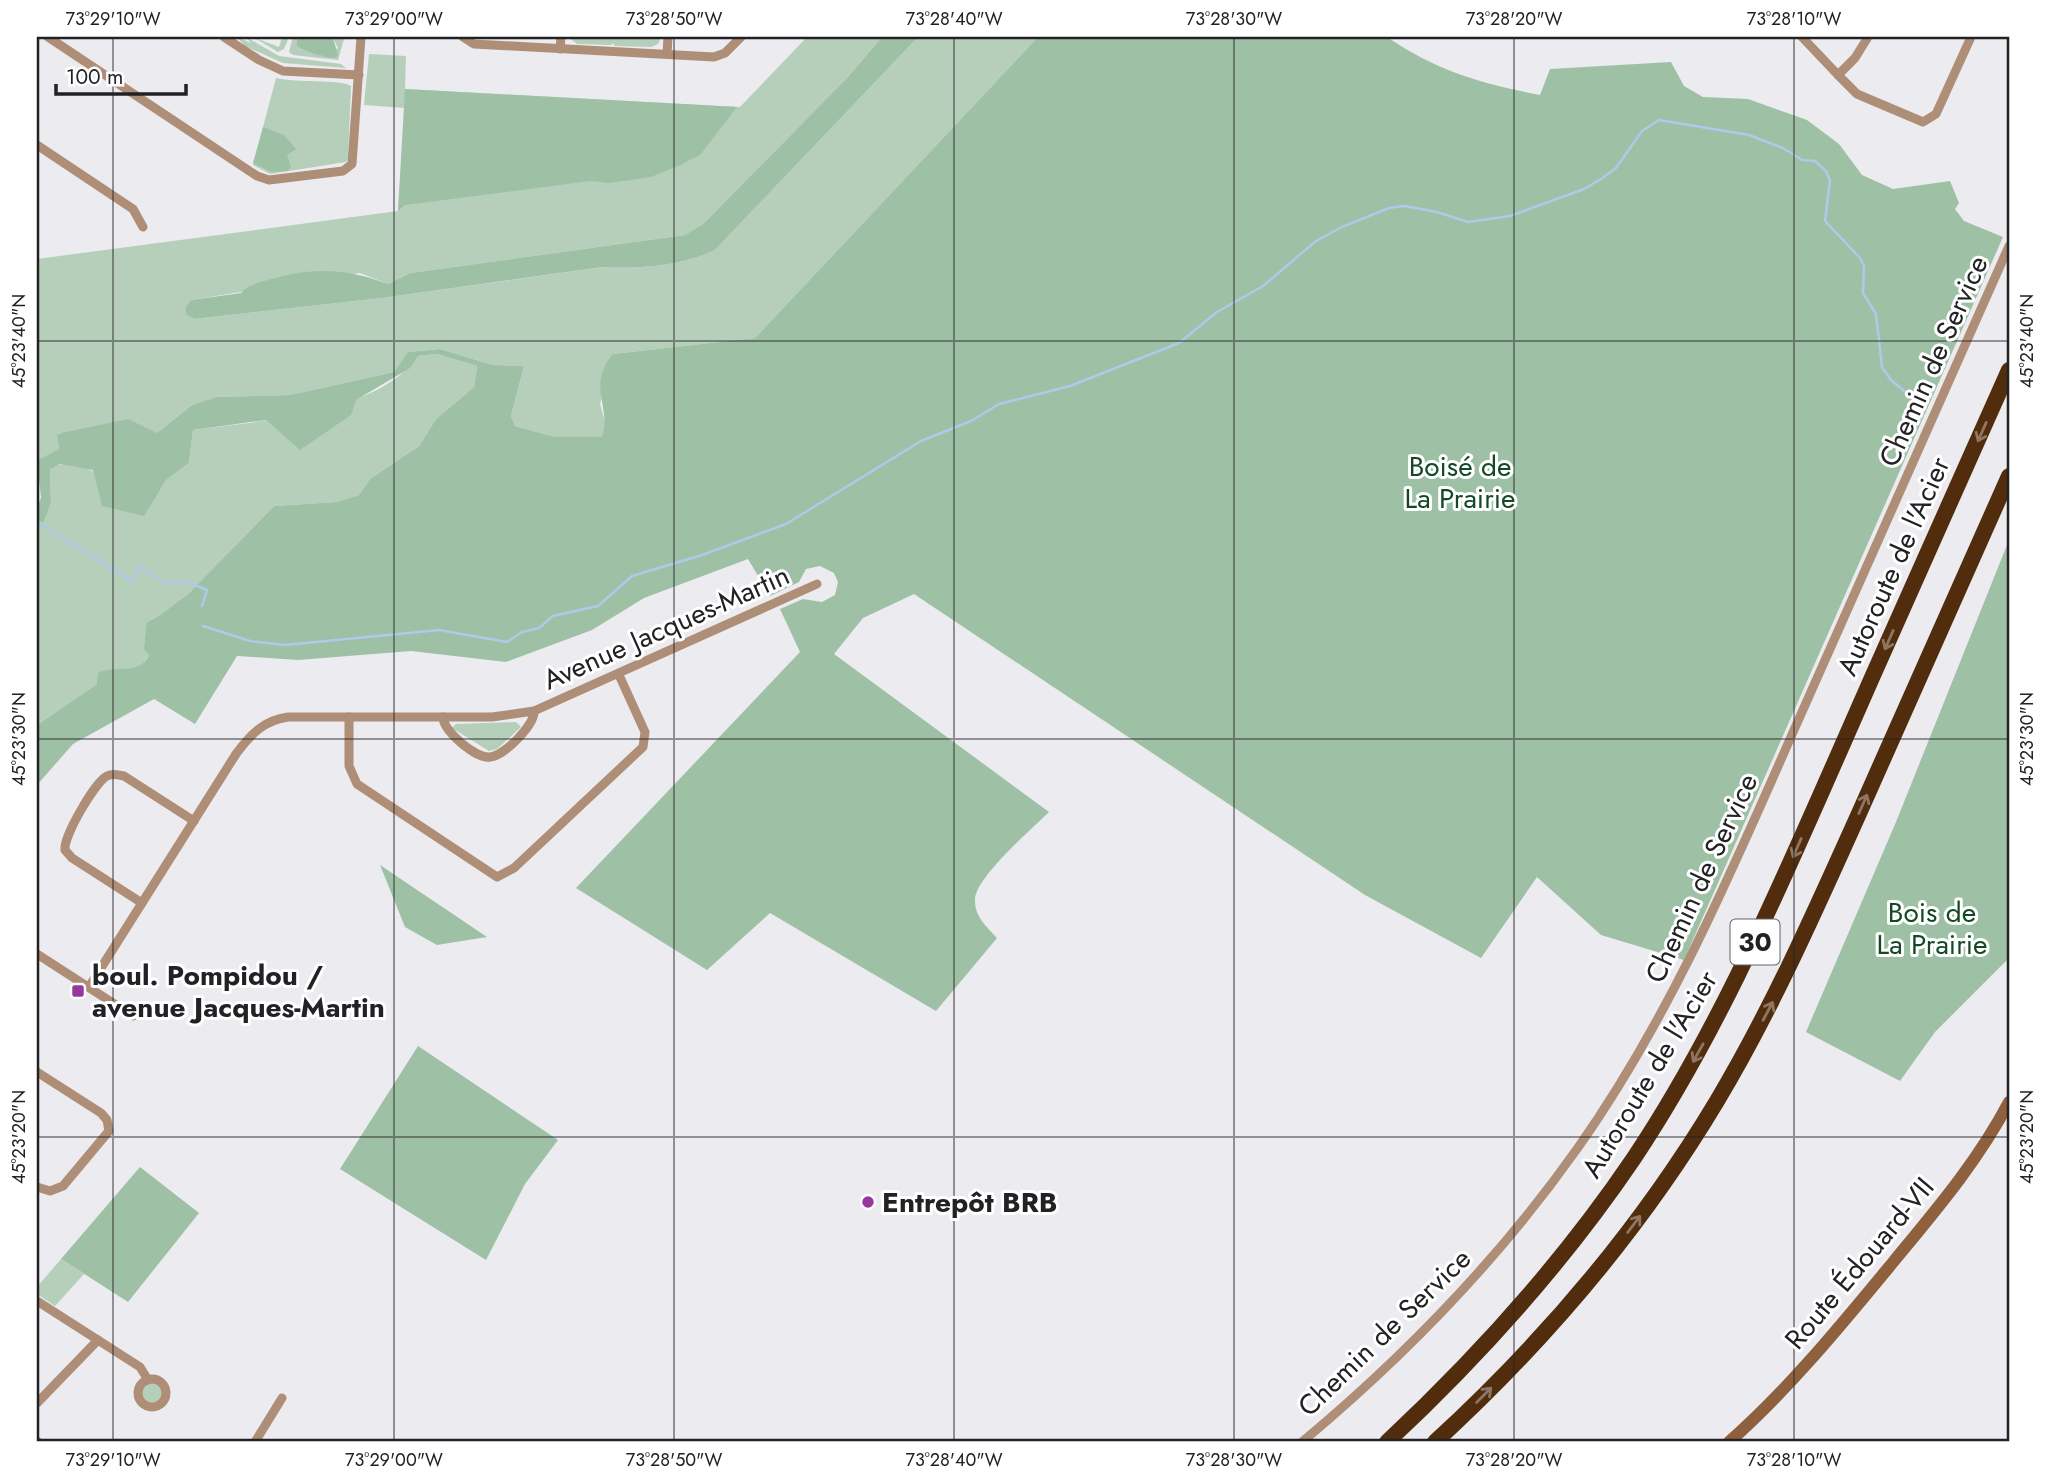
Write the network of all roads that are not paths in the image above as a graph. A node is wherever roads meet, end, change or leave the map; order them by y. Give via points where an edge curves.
1 (48, 37) edge
2 (225, 37) edge
3 (362, 37) edge
4 (463, 37) edge
5 (561, 37) edge
6 (668, 37) edge
7 (741, 37) edge
8 (1802, 37) edge
9 (1868, 37) edge
10 (1971, 37) edge
11 (560, 49) junction
12 (667, 54) junction
13 (359, 75) junction
14 (1838, 75) junction
15 (37, 145) edge
16 (144, 227) dead end
17 (2009, 246) edge
18 (2009, 370) edge
19 (2009, 476) edge
20 (817, 584) dead end
21 (619, 675) junction
22 (534, 711) junction
23 (349, 717) junction
24 (443, 717) junction
25 (194, 821) junction
26 (142, 902) junction
27 (37, 954) edge
28 (89, 987) junction
29 (133, 1016) dead end
30 (37, 1072) edge
31 (2009, 1102) edge
32 (37, 1187) edge
33 (37, 1301) edge
34 (98, 1340) junction
35 (148, 1380) dead end
36 (282, 1398) dead end
37 (37, 1403) edge
38 (254, 1442) edge
39 (1302, 1442) edge
40 (1387, 1442) edge
41 (1435, 1442) edge
42 (1729, 1442) edge

1 - 13 street via 269,180 342,171 352,164
2 - 13 street via 283,71
3 - 13 street
4 - 11 street via 474,44
5 - 11 street
6 - 12 street
7 - 12 street via 718,56
8 - 14 street
9 - 14 street via 1852,63
10 - 14 street via 1937,114 1927,121 1915,121 1857,94
11 - 12 street
15 - 16 street via 133,209
17 - 39 street, Chemin de Service via 1712,916 1636,1058 1578,1148 1504,1244 1409,1345
18 -> 40 highway, Autoroute de l'Acier / 30 via 1759,934 1681,1082 1621,1176 1551,1269 1476,1355
41 -> 19 highway, 30 via 1525,1353 1603,1264 1669,1175 1731,1078 1810,925
20 - 21 street, Avenue Jacques-Martin
21 - 22 street, Avenue Jacques-Martin
21 - 23 street via 645,732 643,747 514,868 497,877 357,784 349,765
22 - 24 street, Avenue Jacques-Martin
22 - 24 street, Avenue Jacques-Martin via 533,722 499,754 489,757 449,733
23 - 24 street, Avenue Jacques-Martin
23 - 25 street, Avenue Jacques-Martin via 288,717 260,727 236,754
25 - 26 street, Avenue Jacques-Martin
25 - 26 street via 124,776 113,775 101,782 67,835 65,850
26 - 28 street, Avenue Jacques-Martin
27 - 28 street
28 - 29 street
30 - 32 street via 101,1112 109,1130 62,1186 50,1191
31 - 42 main road, Route Édouard-VII via 1973,1163 1896,1259 1785,1388
33 - 34 street
34 - 35 street via 140,1367
34 - 37 street
36 - 38 street

